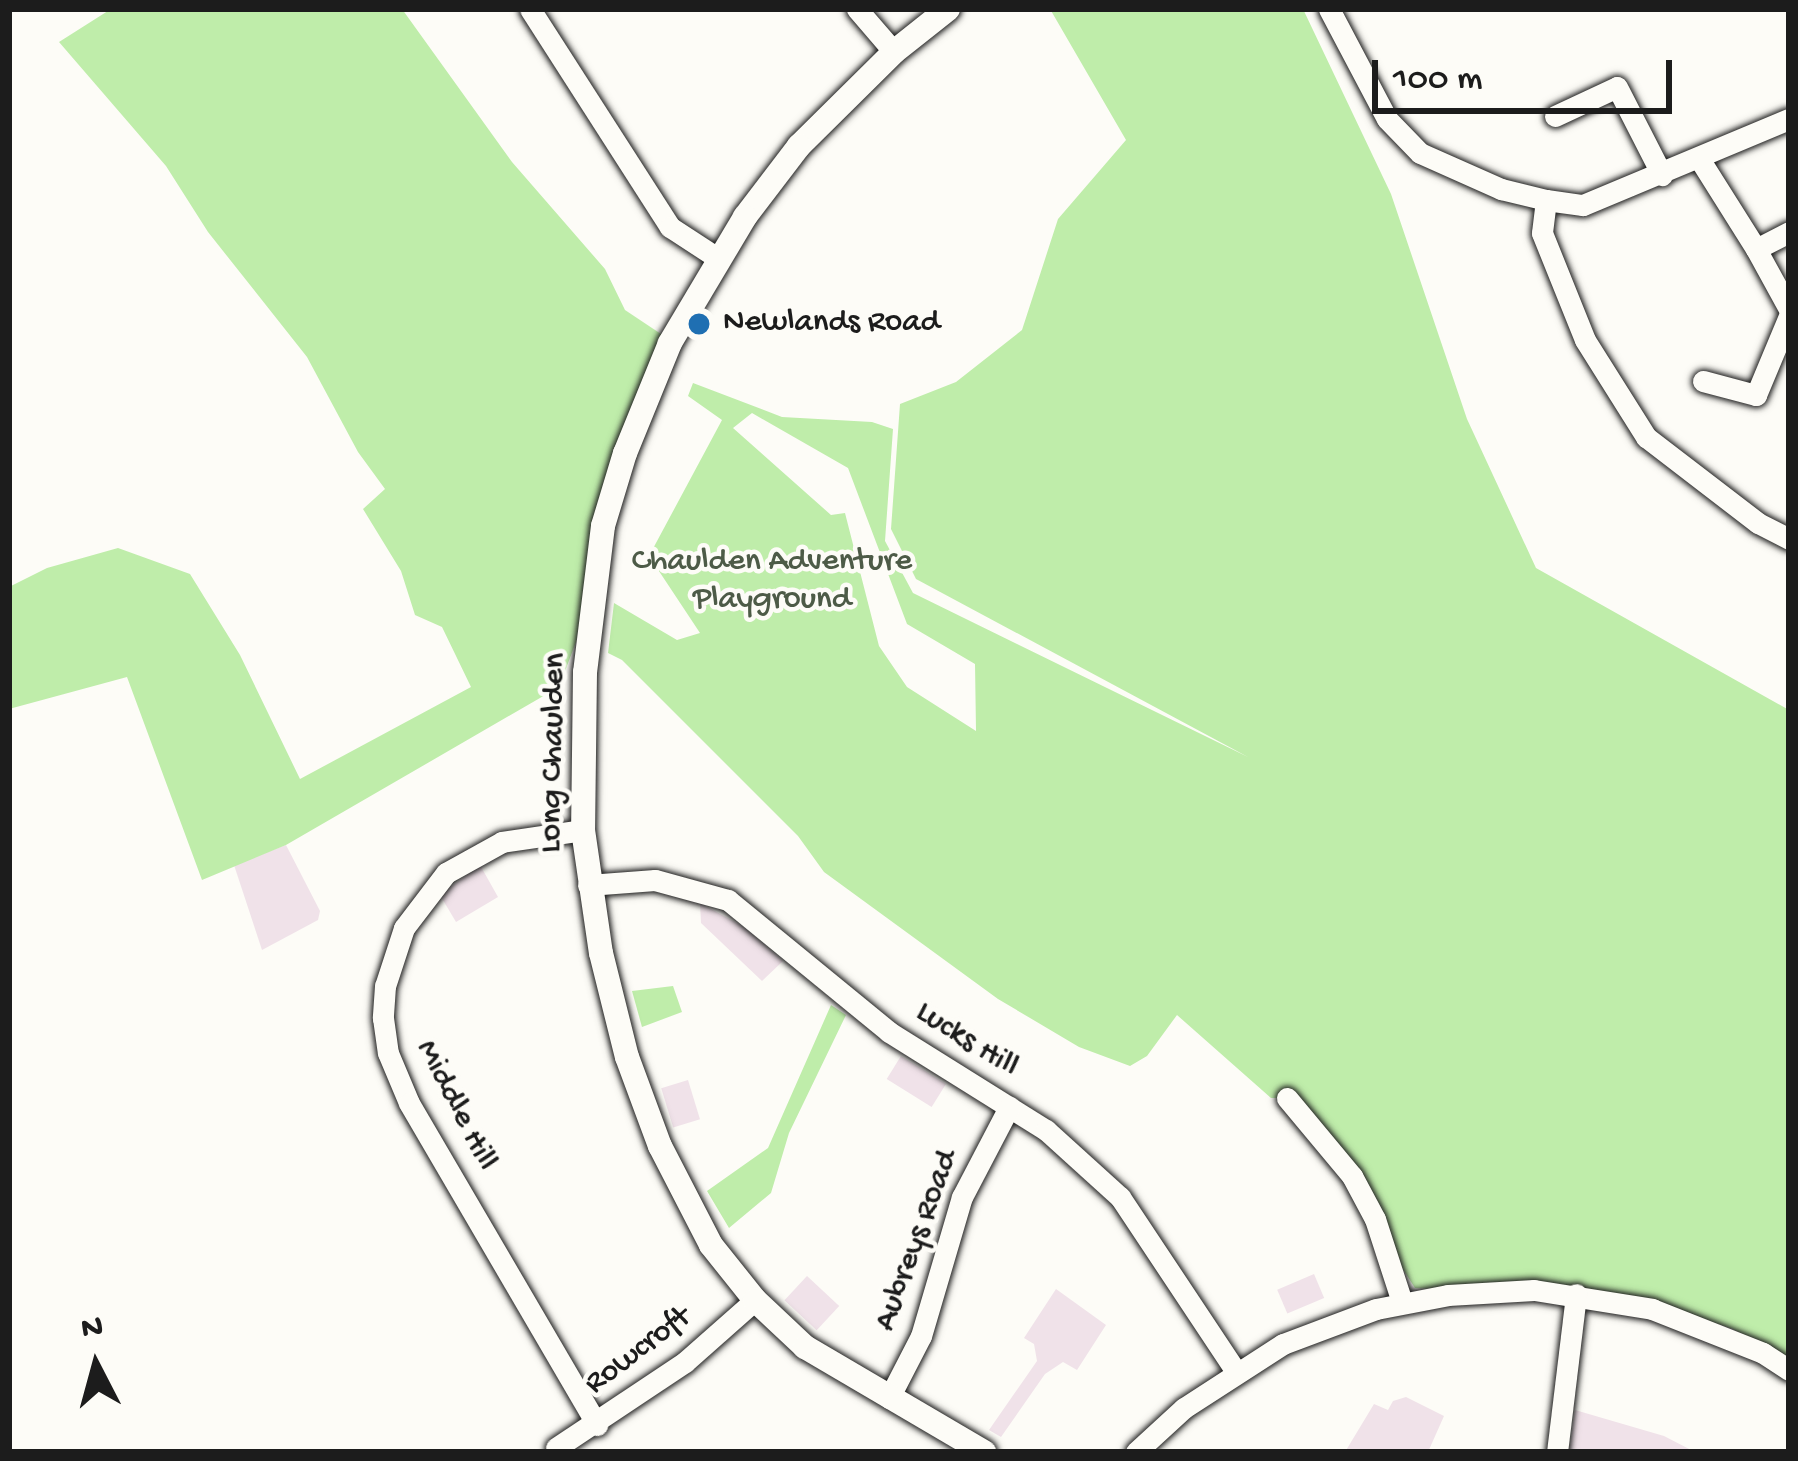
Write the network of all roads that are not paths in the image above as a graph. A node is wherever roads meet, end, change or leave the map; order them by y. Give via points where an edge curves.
1 (530, 9) edge
2 (857, 9) edge
3 (948, 9) edge
4 (1329, 9) edge
5 (893, 52) junction
6 (1555, 116) dead end
7 (1789, 119) edge
8 (1700, 160) junction
9 (1663, 175) junction
10 (1546, 200) junction
11 (1789, 232) edge
12 (1756, 249) junction
13 (719, 259) junction
14 (1789, 312) edge
15 (1702, 380) dead end
16 (1789, 538) edge
17 (583, 830) junction
18 (588, 885) junction
19 (1287, 1098) dead end
20 (1009, 1107) junction
21 (1576, 1294) junction
22 (755, 1300) junction
23 (1402, 1302) junction
24 (1235, 1370) junction
25 (1789, 1370) edge
26 (889, 1398) junction
27 (597, 1425) junction
28 (556, 1448) dead end
29 (984, 1452) edge
30 (1136, 1452) edge
31 (1556, 1452) edge

1 - 13 street via 670,227
2 - 5 street
3 - 5 street, Long Chaulden
4 - 10 street via 1387,119 1420,153
5 - 13 street, Long Chaulden via 799,146
6 - 9 street via 1617,87
7 - 8 street
8 - 9 street
8 - 12 street
9 - 10 street via 1583,205
10 - 16 street via 1542,233 1585,340 1646,437
11 - 12 street
12 - 14 street
13 - 17 street, Long Chaulden via 656,376 603,526 585,672
14 - 15 street via 1756,395
17 - 18 street, Long Chaulden
17 - 27 street, Middle Hill via 502,842 446,873 404,928 383,1018 409,1103
18 - 20 street, Lucks Hill via 655,880 728,900 889,1033
18 - 22 street, Long Chaulden via 616,1020 660,1146 711,1245
19 - 23 street via 1352,1176 1376,1219
20 - 24 street, Lucks Hill via 1120,1197
20 - 26 street, Aubreys Road via 962,1197 921,1336
21 - 23 street via 1490,1291
21 - 25 street via 1711,1330
21 - 31 street
22 - 26 street, Long Chaulden via 805,1347
22 - 27 street, Rowcroft
23 - 24 street
24 - 30 street
26 - 29 street, Long Chaulden
27 - 28 street, Rowcroft

